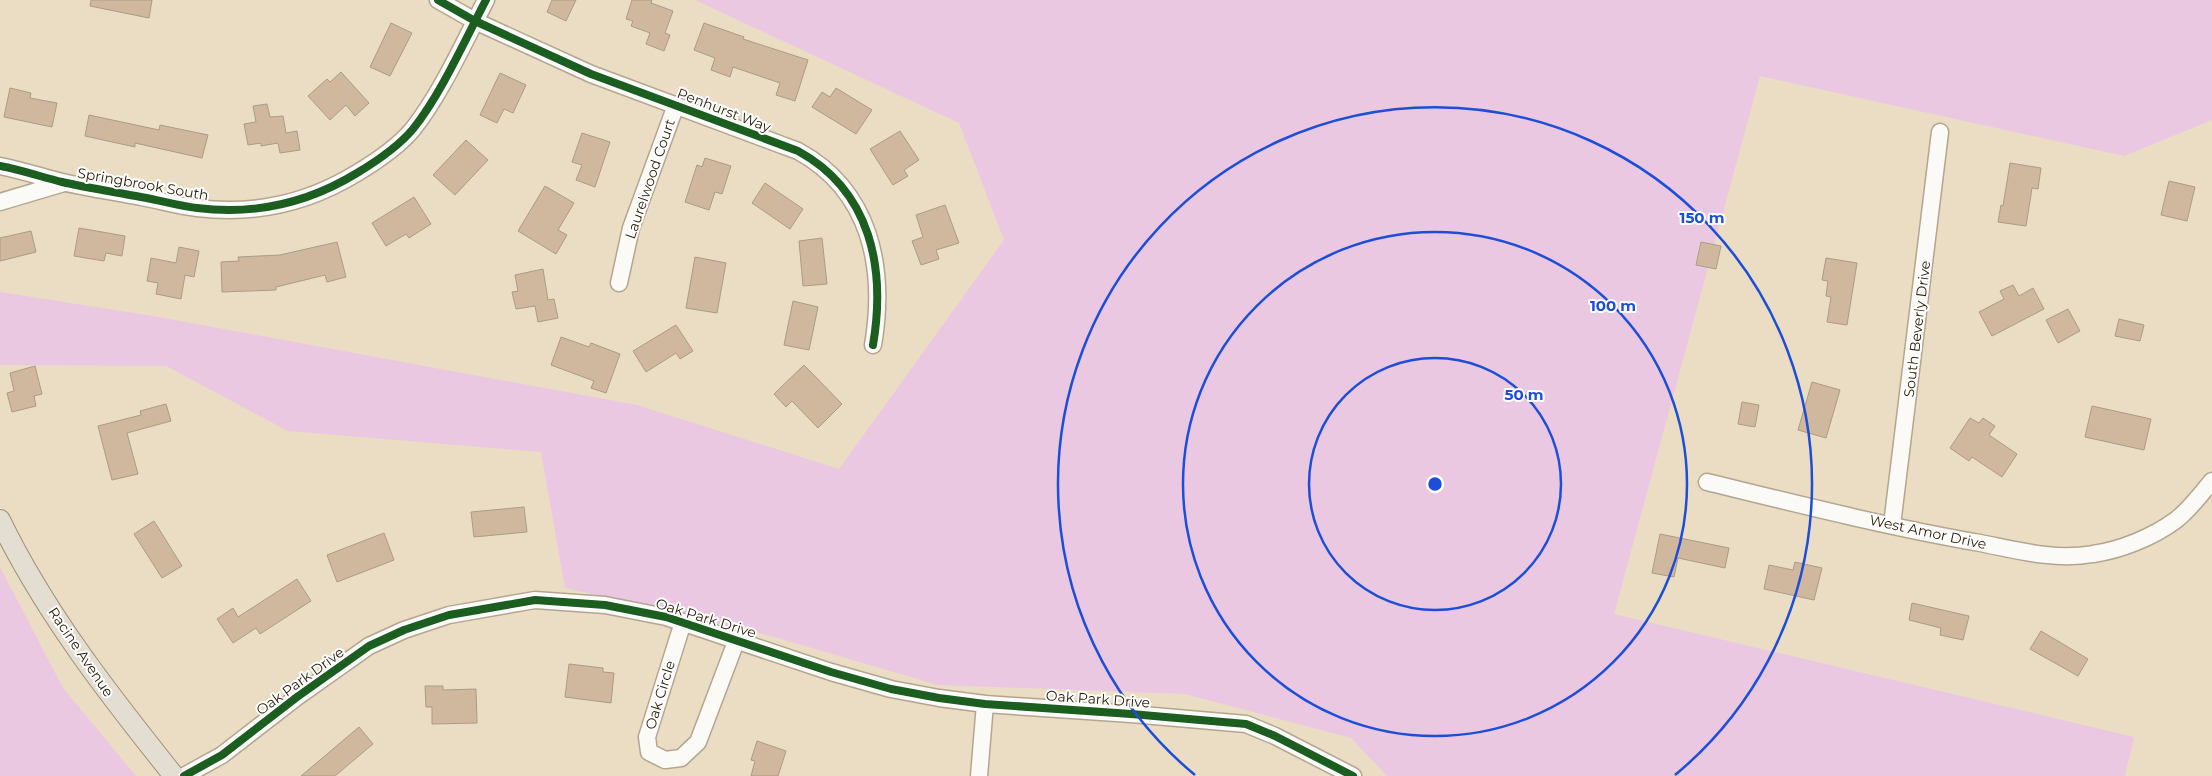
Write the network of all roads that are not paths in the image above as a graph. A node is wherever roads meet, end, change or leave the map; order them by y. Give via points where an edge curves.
1 (438, 0) edge
2 (486, 0) edge
3 (475, 21) junction
4 (676, 105) junction
5 (1940, 132) dead end
6 (0, 166) edge
7 (64, 182) junction
8 (0, 202) edge
9 (619, 283) dead end
10 (873, 345) dead end
11 (2212, 481) edge
12 (1707, 482) dead end
13 (0, 520) edge
14 (1892, 525) junction
15 (683, 622) junction
16 (737, 639) junction
17 (985, 704) junction
18 (174, 776) edge
19 (184, 776) edge
20 (979, 776) edge
21 (1353, 776) edge

1 - 3 street, Penhurst Way
2 - 3 street, Springbrook South
3 - 4 street, Penhurst Way via 591,74
3 - 7 street, Springbrook South via 412,130 371,164 322,193 290,203 228,210 196,208
4 - 9 street, Laurelwood Court via 631,228
4 - 10 street, Penhurst Way via 816,161 851,197 876,262 878,280
5 - 14 street, South Beverly Drive
6 - 7 street, Springbrook South
7 - 8 street, Springbrook South
11 - 14 street, West Amor Drive via 2176,519 2150,535 2092,554 2039,554
12 - 14 street, West Amor Drive
13 - 18 main road, Racine Avenue via 18,558 85,660
15 - 16 street, Oak Park Drive
15 - 16 street, Oak Circle via 647,737 649,752 665,760 681,758 698,742
15 - 19 street, Oak Park Drive via 605,605 568,601 535,600 449,614 369,646 222,755
16 - 17 street, Oak Park Drive via 891,689
17 - 20 street
17 - 21 street, Oak Park Drive via 1246,724

